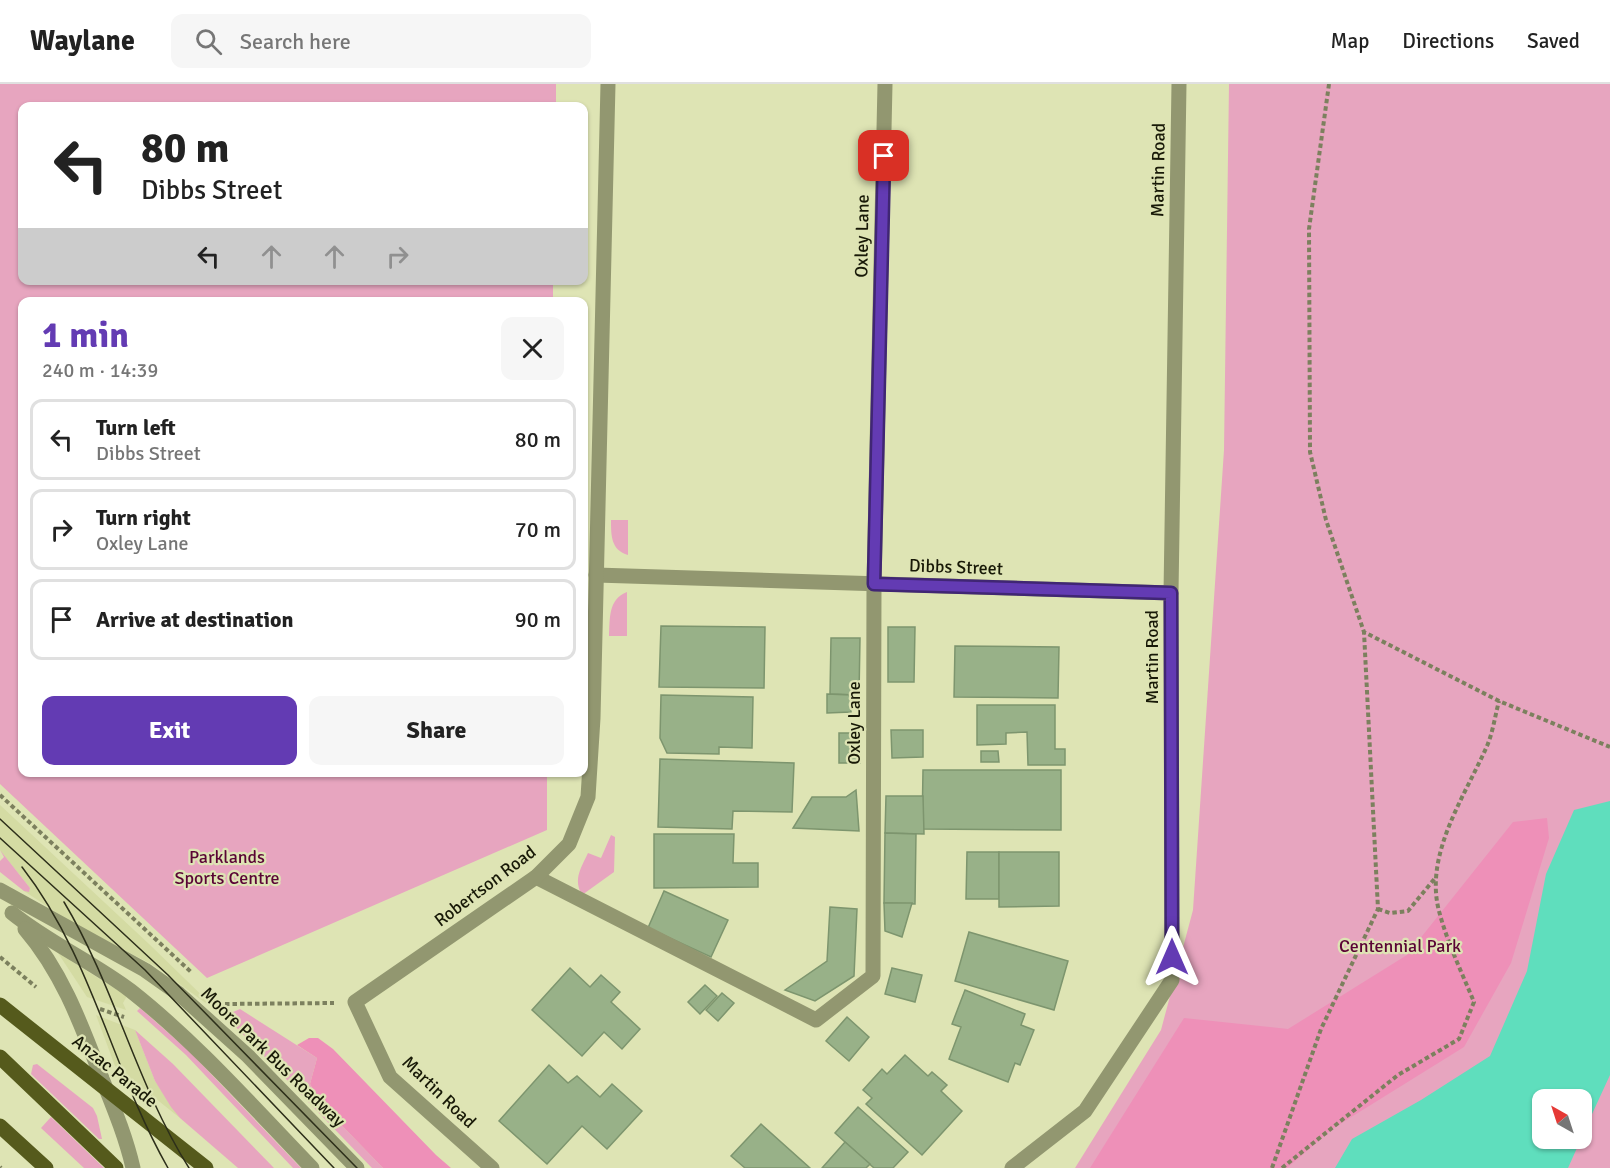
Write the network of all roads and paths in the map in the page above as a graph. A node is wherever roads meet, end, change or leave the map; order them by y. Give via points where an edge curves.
1 (608, 84) edge
2 (885, 84) edge
3 (1179, 84) edge
4 (1329, 84) edge
5 (596, 575) junction
6 (874, 584) junction
7 (1171, 593) junction
8 (1364, 632) junction
9 (1499, 701) junction
10 (1610, 747) edge
11 (0, 795) edge
12 (1436, 876) junction
13 (536, 877) junction
14 (0, 890) edge
15 (0, 899) edge
16 (1378, 909) junction
17 (12, 913) junction
18 (0, 957) edge
19 (194, 975) dead end
20 (41, 991) dead end
21 (218, 998) dead end
22 (356, 1002) junction
23 (0, 1005) edge
24 (0, 1057) edge
25 (106, 1089) junction
26 (0, 1126) edge
27 (46, 1168) edge
28 (116, 1168) edge
29 (133, 1168) edge
30 (206, 1168) edge
31 (312, 1168) edge
32 (357, 1168) edge
33 (492, 1168) edge
34 (1012, 1168) edge
35 (1272, 1168) edge
36 (1282, 1168) edge

1 - 5 street, Robertson Road
2 - 6 street, Oxley Lane
3 - 7 street, Martin Road
4 - 8 path via 1309,229 1310,452 1326,520
5 - 6 street, Dibbs Street
5 - 13 street, Robertson Road via 588,797 569,844
6 - 7 street, Dibbs Street
6 - 13 street, Oxley Lane via 873,976 816,1020
7 - 34 street, Martin Road via 1172,980 1085,1111
8 - 9 path
8 - 16 path
9 - 10 path
9 - 12 path via 1488,744 1444,841
11 - 19 path
12 - 16 path via 1408,911 1390,913
12 - 36 path via 1438,910 1474,1002 1459,1039 1398,1075
13 - 22 street, Robertson Road
14 - 32 street, Moore Park Bus Roadway via 159,979 192,1003
15 - 17 street
16 - 35 path via 1321,1029
17 - 25 street via 55,971
17 - 31 street via 108,974 160,1014
18 - 20 path
21 - 22 path via 226,1005
22 - 33 street, Martin Road via 390,1077
23 - 25 main road, Anzac Parade
24 - 28 main road
25 - 29 street
25 - 30 main road, Anzac Parade
26 - 27 main road

